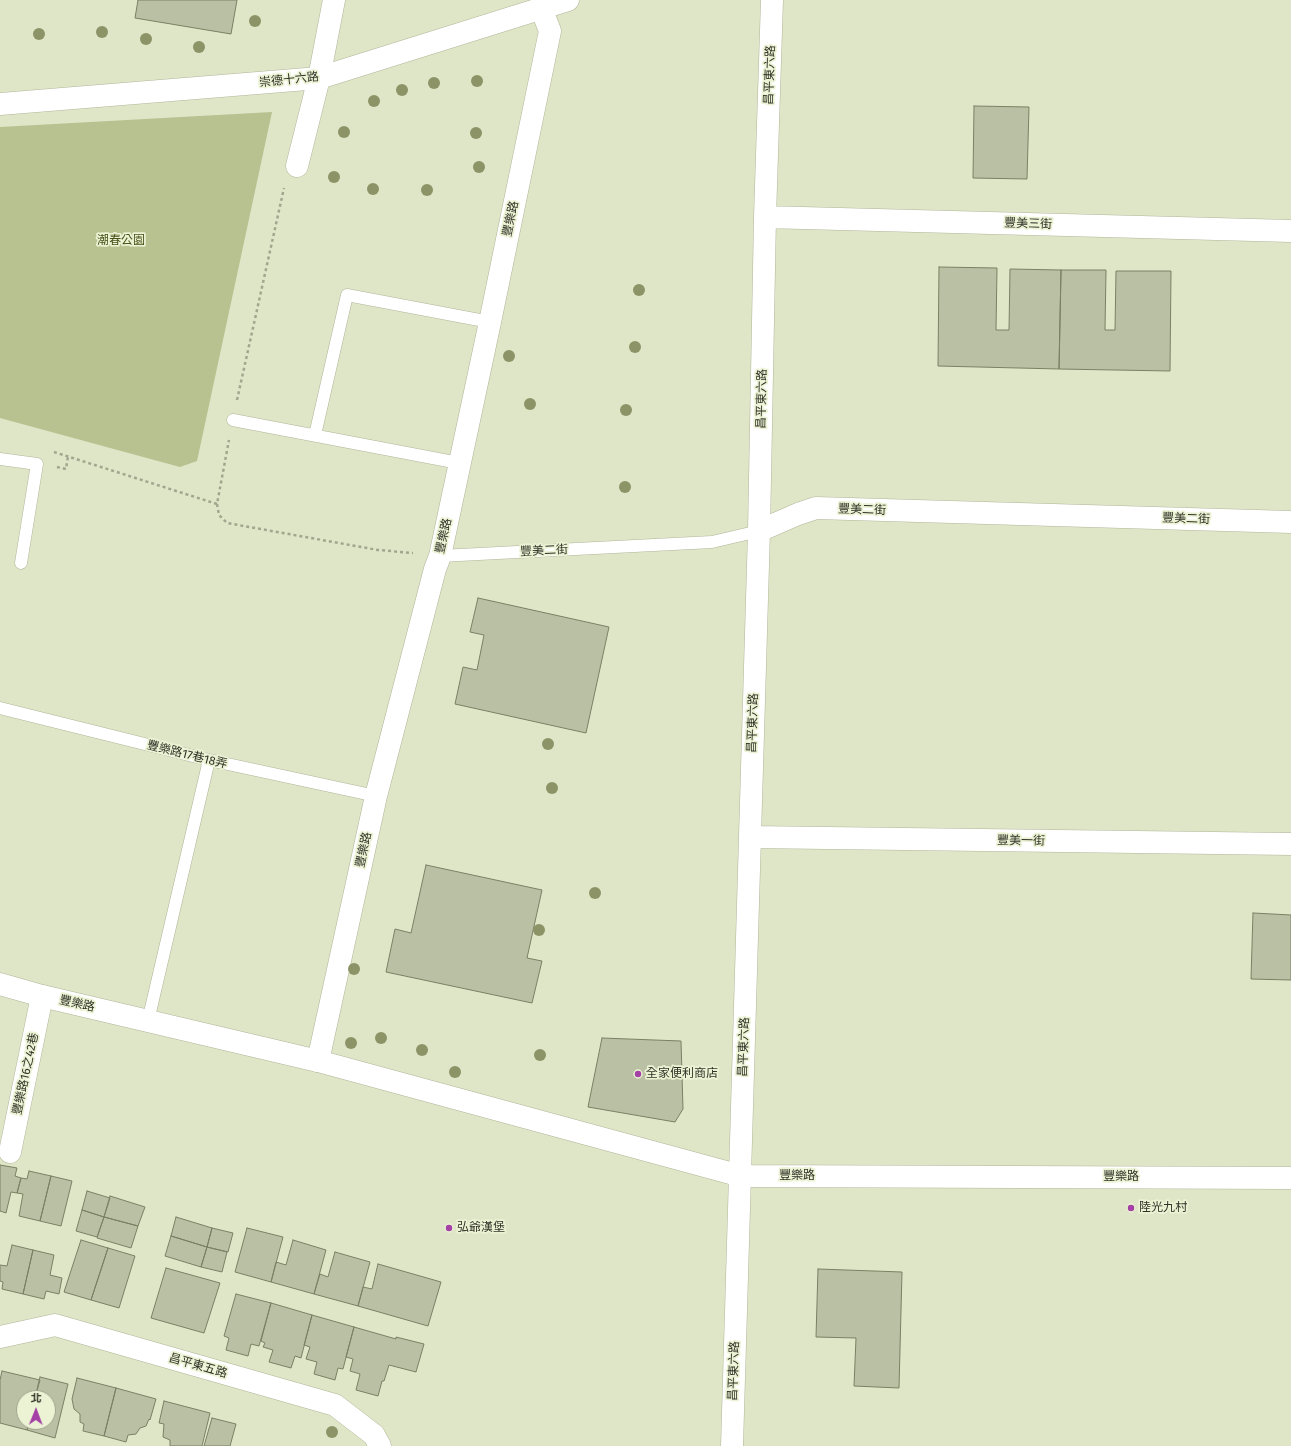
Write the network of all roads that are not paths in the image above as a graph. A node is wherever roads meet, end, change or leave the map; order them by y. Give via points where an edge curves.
1 (334, 0) edge
2 (568, 0) edge
3 (772, 0) edge
4 (542, 8) junction
5 (319, 78) junction
6 (0, 104) edge
7 (297, 166) road end
8 (765, 217) junction
9 (1291, 231) edge
10 (490, 322) junction
11 (233, 420) road end
12 (315, 435) junction
13 (0, 459) edge
14 (459, 463) junction
15 (1291, 522) edge
16 (759, 531) junction
17 (440, 556) junction
18 (21, 563) dead end
19 (0, 708) edge
20 (209, 760) junction
21 (376, 796) junction
22 (750, 837) junction
23 (1291, 844) edge
24 (0, 984) edge
25 (42, 996) junction
26 (148, 1021) junction
27 (318, 1061) junction
28 (10, 1152) dead end
29 (741, 1176) junction
30 (1291, 1178) edge
31 (0, 1337) edge
32 (380, 1446) edge
33 (732, 1446) edge

1 - 5 street
2 - 4 street, 崇德十六路
3 - 8 street, 昌平東六路
4 - 5 street, 崇德十六路
4 - 10 street, 豐樂路 via 550,32
5 - 6 street, 崇德十六路
5 - 7 street
8 - 9 street, 豐美三街
8 - 16 street, 昌平東六路
10 - 12 lane via 346,295
10 - 14 street, 豐樂路
11 - 12 lane
12 - 14 lane
13 - 18 lane via 37,464
14 - 17 street, 豐樂路
15 - 16 street, 豐美二街 via 816,508
16 - 17 lane, 豐美二街 via 712,542
16 - 22 street, 昌平東六路
17 - 21 street, 豐樂路 via 434,569
19 - 20 lane, 豐樂路17巷18弄
20 - 21 lane, 豐樂路17巷18弄
20 - 26 lane
21 - 27 street, 豐樂路
22 - 23 street, 豐美一街
22 - 29 street, 昌平東六路
24 - 25 street, 豐樂路
25 - 26 street, 豐樂路
25 - 28 street, 豐樂路16之42巷
26 - 27 street, 豐樂路
27 - 29 street, 豐樂路
29 - 30 street, 豐樂路
29 - 33 street, 昌平東六路
31 - 32 street, 昌平東五路 via 55,1325 335,1405 374,1435

